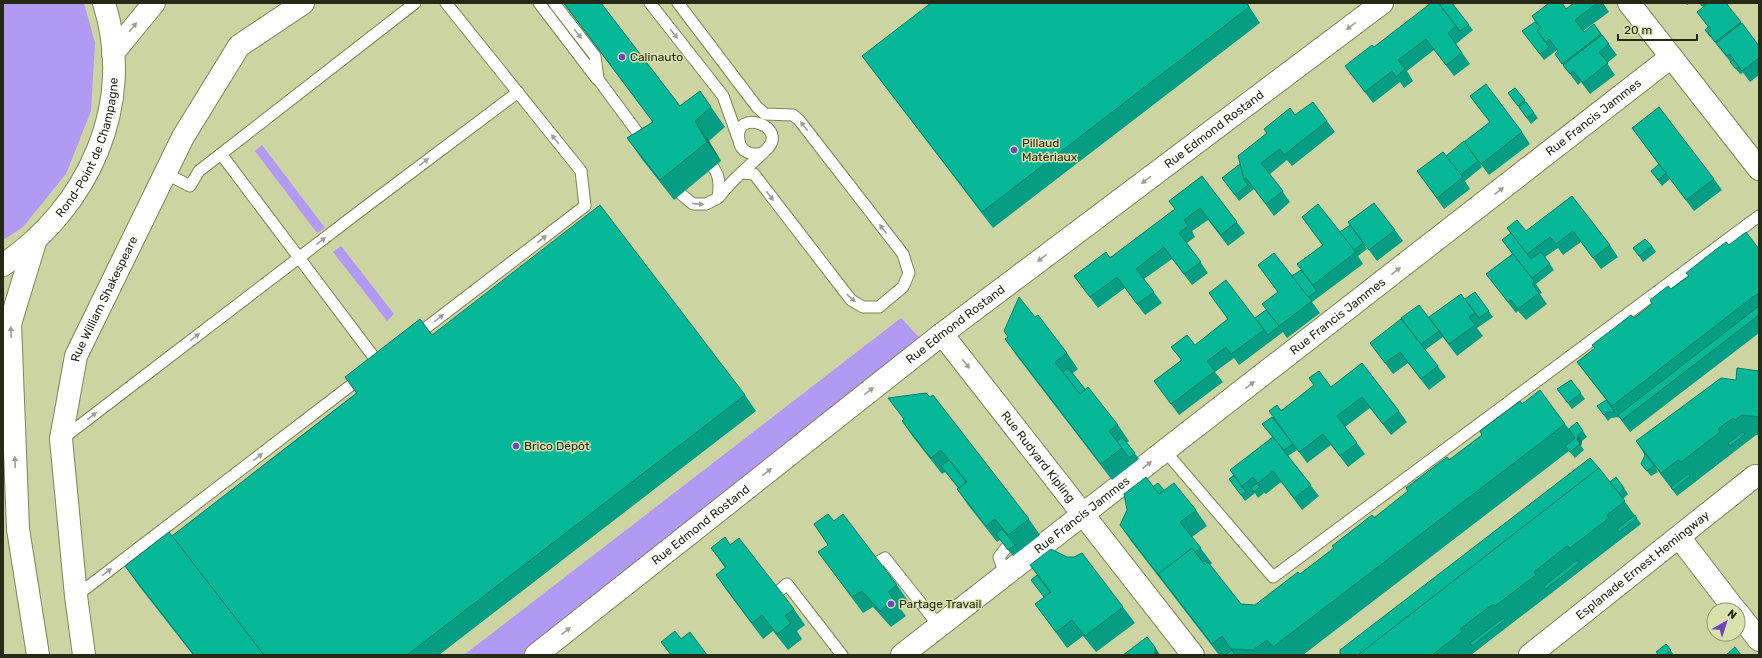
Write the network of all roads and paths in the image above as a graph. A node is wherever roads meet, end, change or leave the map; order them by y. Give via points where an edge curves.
1 (104, 3) edge
2 (154, 3) edge
3 (303, 3) edge
4 (415, 3) edge
5 (446, 3) edge
6 (539, 3) edge
7 (554, 3) edge
8 (650, 3) edge
9 (678, 3) edge
10 (1382, 3) edge
11 (1629, 3) edge
12 (113, 53) junction
13 (1671, 56) junction
14 (598, 80) junction
15 (518, 92) junction
16 (765, 114) junction
17 (767, 127) junction
18 (738, 138) junction
19 (696, 145) edge
20 (762, 153) junction
21 (221, 154) junction
22 (654, 156) edge
23 (1759, 169) edge
24 (165, 173) junction
25 (742, 173) junction
26 (668, 175) edge
27 (718, 198) junction
28 (1759, 216) edge
29 (35, 242) junction
30 (300, 257) junction
31 (3, 265) edge
32 (942, 334) junction
33 (404, 345) edge
34 (61, 439) junction
35 (1165, 451) junction
36 (1755, 476) dead end
37 (3, 480) edge
38 (1083, 515) junction
39 (18, 529) junction
40 (1679, 537) junction
41 (1006, 548) edge
42 (878, 562) edge
43 (1005, 575) junction
44 (779, 590) edge
45 (76, 596) junction
46 (1730, 602) edge
47 (1746, 623) edge
48 (939, 626) junction
49 (1759, 640) edge
50 (914, 651) edge
51 (38, 655) edge
52 (84, 655) edge
53 (536, 655) edge
54 (842, 655) edge
55 (1193, 655) edge
56 (1530, 655) edge

1 - 12 street, Rond-Point de Champagne
12 -> 2 street
3 - 24 street, Rue William Shakespeare via 239,46 183,137
4 - 21 lane
5 - 15 lane
6 - 14 lane
7 -> 14 lane via 595,56
8 -> 18 lane via 723,96
9 - 16 lane
10 -> 32 street, Rue Edmond Rostand
11 - 13 street
12 - 29 street, Rond-Point de Champagne via 111,98 99,148 73,199
13 - 23 street
35 -> 13 street, Rue Francis Jammes
14 - 22 lane
30 -> 15 lane
33 -> 15 lane via 585,206 581,171
16 - 17 lane
25 -> 16 lane via 754,174 851,300 863,307 879,307 903,287 909,273 903,254 799,120 793,115
17 - 18 lane via 758,122 747,124
17 - 20 lane via 771,142
18 - 20 lane via 746,152
19 - 27 lane via 716,170 720,184
20 - 25 lane
21 - 24 lane via 199,171 190,186
21 - 30 lane
24 - 34 street, Rue William Shakespeare via 76,356
25 - 27 lane via 729,183
26 -> 27 lane via 682,195 693,204 706,204
28 - 35 lane via 1273,577
29 - 31 street, Rond-Point de Champagne
39 -> 29 street via 10,324
34 -> 30 lane
45 -> 30 lane via 382,361
32 -> 38 street, Rue Rudyard Kipling
53 -> 32 street, Rue Edmond Rostand
34 - 45 street, Rue William Shakespeare
38 -> 35 street, Rue Francis Jammes
36 - 40 street, Esplanade Ernest Hemingway
37 - 39 street
38 - 43 street, Rue Francis Jammes
38 - 55 street, Rue Rudyard Kipling
39 - 51 street
40 - 46 street
40 - 56 street, Esplanade Ernest Hemingway
41 - 43 lane via 999,557
42 - 48 lane via 885,558
43 - 48 street, Rue Francis Jammes
44 - 54 lane via 787,584
45 - 52 street, Rue William Shakespeare
47 - 49 street
48 - 50 street, Rue Francis Jammes

